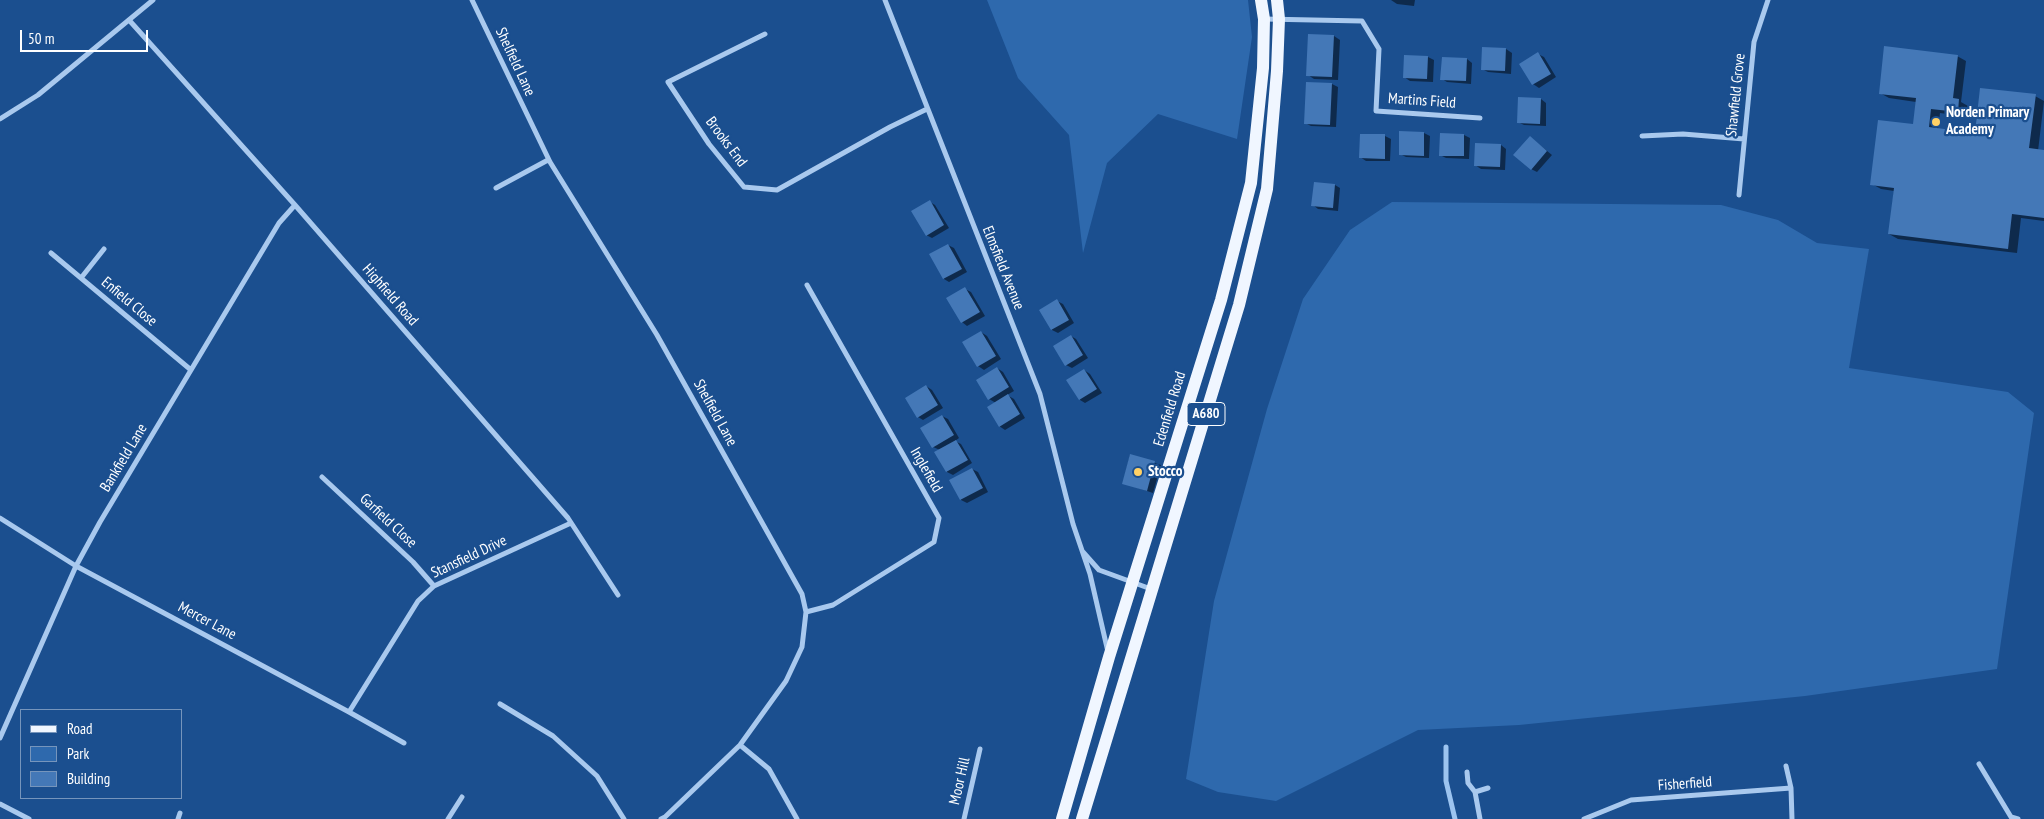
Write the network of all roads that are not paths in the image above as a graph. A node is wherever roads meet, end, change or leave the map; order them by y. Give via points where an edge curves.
1 (153, 0) edge
2 (472, 0) edge
3 (885, 0) edge
4 (1261, 0) edge
5 (1277, 0) edge
6 (1768, 0) edge
7 (1264, 19) junction
8 (1279, 19) junction
9 (129, 20) junction
10 (765, 34) dead end
11 (927, 109) junction
12 (1480, 118) dead end
13 (0, 119) edge
14 (1642, 136) dead end
15 (1744, 139) junction
16 (548, 160) junction
17 (496, 188) dead end
18 (1739, 195) dead end
19 (295, 205) junction
20 (104, 249) dead end
21 (51, 253) dead end
22 (81, 278) junction
23 (807, 285) dead end
24 (191, 370) junction
25 (322, 477) dead end
26 (0, 518) edge
27 (571, 523) junction
28 (1081, 550) junction
29 (76, 566) junction
30 (1133, 583) junction
31 (434, 586) junction
32 (1153, 589) junction
33 (618, 596) dead end
34 (806, 612) junction
35 (1109, 657) junction
36 (500, 704) dead end
37 (350, 712) junction
38 (0, 738) edge
39 (404, 743) dead end
40 (740, 745) junction
41 (980, 749) dead end
42 (1979, 764) dead end
43 (1786, 766) dead end
44 (1466, 772) dead end
45 (1488, 788) dead end
46 (1791, 788) junction
47 (1475, 792) junction
48 (462, 797) dead end
49 (0, 804) edge
50 (29, 819) edge
51 (448, 819) edge
52 (624, 819) edge
53 (661, 819) edge
54 (797, 819) edge
55 (964, 819) edge
56 (1062, 819) edge
57 (1082, 819) edge
58 (1480, 819) edge
59 (1584, 819) edge
60 (1792, 819) edge
61 (2018, 819) edge

1 - 9 street
2 - 16 street, Shelfield Lane
3 - 11 street, Elmsfield Avenue
4 - 7 main road, Edenfield Road / A680
5 - 8 main road, A680
6 - 15 street, Shawfield Grove via 1754,42
7 - 8 street, Martins Field
7 - 30 main road, Edenfield Road / A680 via 1263,68 1251,182 1218,309
8 - 12 street, Martins Field via 1362,21 1379,49 1376,110
8 - 32 main road, A680 via 1267,189 1239,305
9 - 13 street via 38,95
9 - 19 street, Highfield Road
10 - 11 street, Brooks End via 668,82 709,144 744,187 777,190
11 - 28 street, Elmsfield Avenue via 1040,394
14 - 15 street via 1683,134
15 - 18 street, Shawfield Grove
16 - 17 street
16 - 34 street, Shelfield Lane via 657,335 802,594
19 - 24 street, Bankfield Lane via 278,223
19 - 27 street, Highfield Road
20 - 22 street
21 - 22 street, Enfield Close
22 - 24 street, Enfield Close
23 - 34 street, Inglefield via 938,518 934,542 833,605
24 - 29 street, Bankfield Lane
25 - 31 street, Garfield Close via 413,562
26 - 29 street, Mercer Lane
27 - 31 street, Stansfield Drive
27 - 33 street, Highfield Road
28 - 30 street, Elmsfield Avenue via 1099,570
28 - 35 street, Elmsfield Avenue via 1090,574
29 - 37 street, Mercer Lane
29 - 38 street, Bankfield Lane
30 - 32 street, Elmsfield Avenue
30 - 35 main road, Edenfield Road / A680
31 - 37 street, Stansfield Drive via 418,601
32 - 57 main road, A680
34 - 40 street, Shelfield Lane via 802,647 786,681
35 - 56 main road, Edenfield Road / A680
36 - 52 street via 553,736 597,776
37 - 39 street, Mercer Lane
40 - 53 street, Shelfield Lane
40 - 54 street via 769,769
41 - 55 street, Moor Hill
42 - 61 street via 2011,817
43 - 46 street
44 - 47 street via 1468,783
45 - 47 street
46 - 59 street, Fisherfield via 1631,800
46 - 60 street
47 - 58 street
48 - 51 street
49 - 50 street

